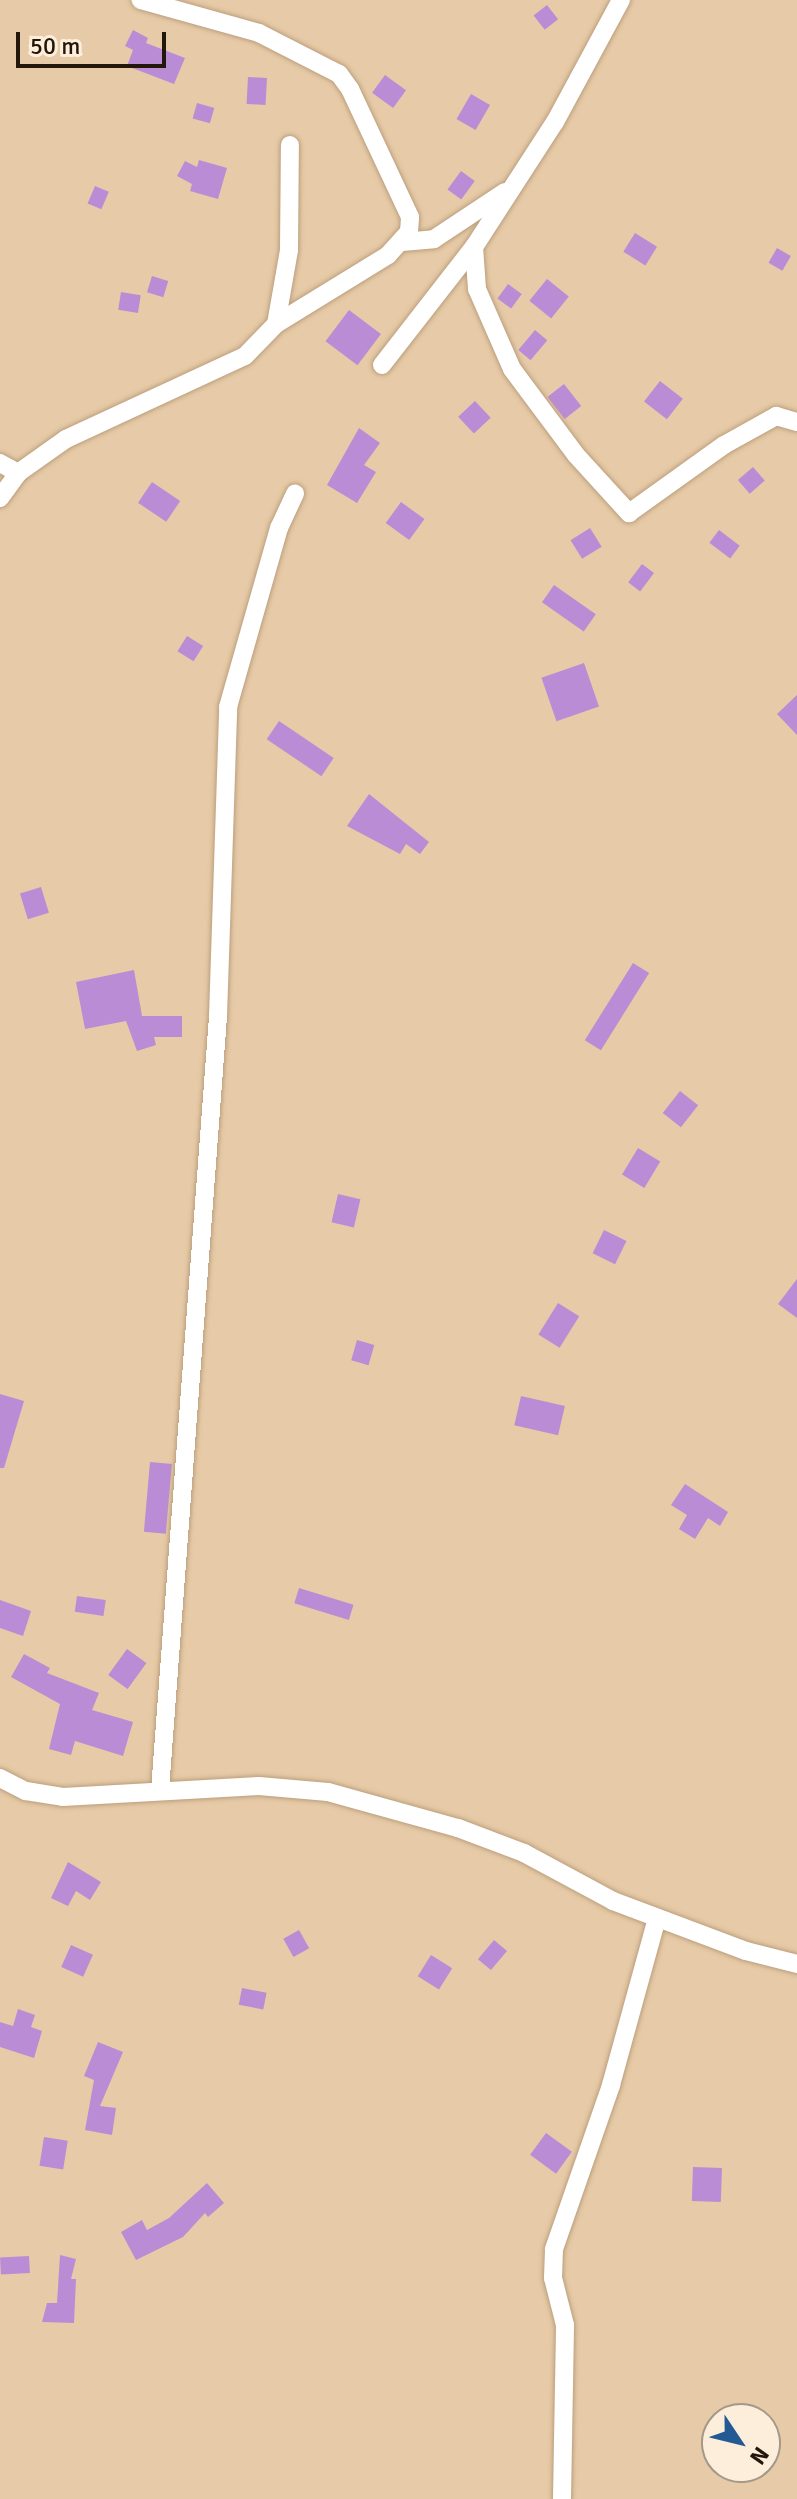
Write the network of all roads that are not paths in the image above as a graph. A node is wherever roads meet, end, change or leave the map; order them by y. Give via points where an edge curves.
1 (141, 0) edge
2 (621, 0) edge
3 (290, 145) dead end
4 (514, 185) junction
5 (402, 242) junction
6 (474, 247) junction
7 (276, 324) junction
8 (382, 365) dead end
9 (797, 422) edge
10 (0, 463) edge
11 (18, 473) junction
12 (295, 493) dead end
13 (0, 498) edge
14 (0, 1778) edge
15 (160, 1790) junction
16 (657, 1918) junction
17 (797, 1964) edge
18 (562, 2499) edge

1 - 5 street via 259,33 339,74 410,217
2 - 4 street via 562,111
3 - 7 street via 289,250
4 - 5 street via 434,239
4 - 6 street
5 - 7 street
6 - 8 street
6 - 9 street via 477,289 512,369 576,455 629,513 724,445 776,416
7 - 11 street via 245,356 66,439
10 - 11 street
11 - 13 street
12 - 15 street via 279,528 228,707 218,1016
14 - 15 street via 26,1791 63,1797
15 - 16 street via 272,1787 369,1802 524,1853 613,1901
16 - 17 street
16 - 18 street via 611,2085 554,2249 553,2278 565,2325

